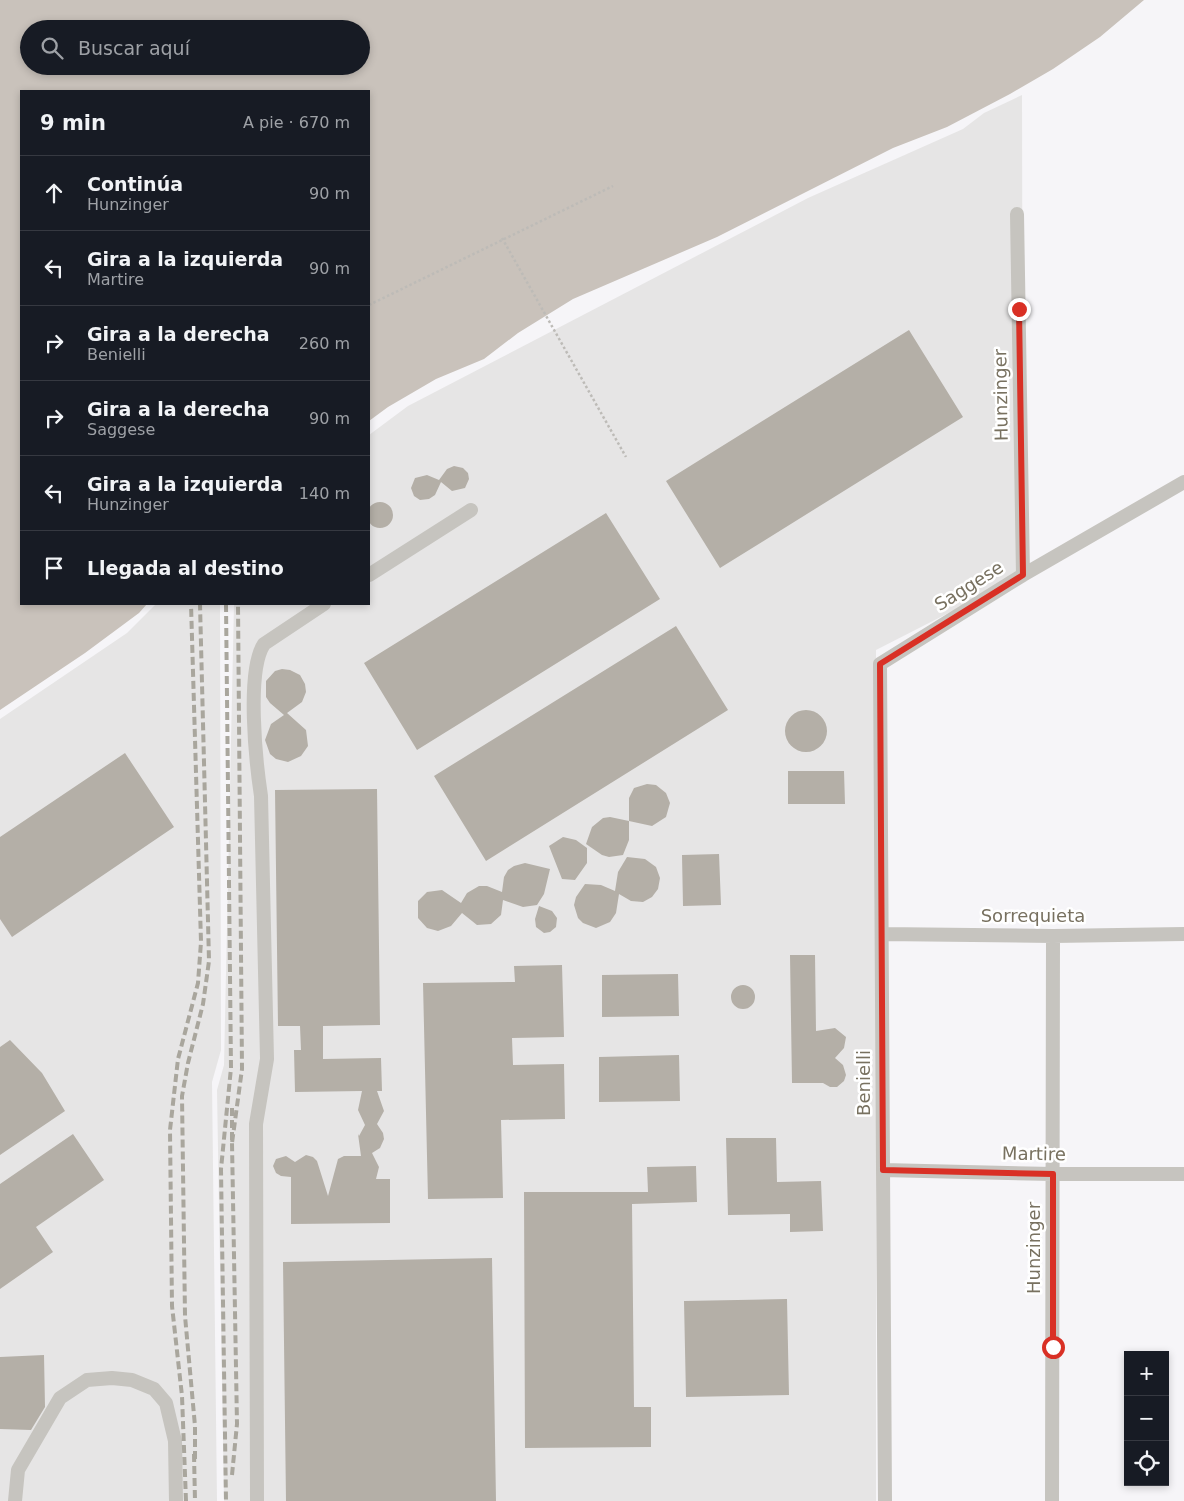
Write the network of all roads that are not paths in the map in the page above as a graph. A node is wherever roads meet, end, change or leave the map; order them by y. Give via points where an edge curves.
1 (1017, 214) dead end
2 (1184, 482) edge
3 (470, 510) dead end
4 (370, 574) edge
5 (1023, 575) junction
6 (322, 605) edge
7 (880, 664) joint
8 (882, 934) junction
9 (1184, 934) edge
10 (1053, 936) junction
11 (883, 1170) junction
12 (1053, 1174) junction
13 (1184, 1174) edge
14 (15, 1501) edge
15 (176, 1501) edge
16 (257, 1501) edge
17 (885, 1501) edge
18 (1052, 1501) edge

1 - 5 street, Hunzinger
2 - 5 street, Saggese
3 - 4 street
5 - 7 street, Saggese
6 - 16 street via 264,644 255,667 255,758 261,796 267,1059 256,1124
7 - 8 street, Benielli
8 - 10 street, Sorrequieta
8 - 11 street, Benielli
9 - 10 street, Sorrequieta
10 - 12 street, Hunzinger
11 - 12 street, Martire
11 - 17 street, Benielli
12 - 13 street, Martire
12 - 18 street, Hunzinger
14 - 15 street via 18,1470 60,1398 87,1380 112,1378 132,1380 154,1388 166,1403 175,1441

